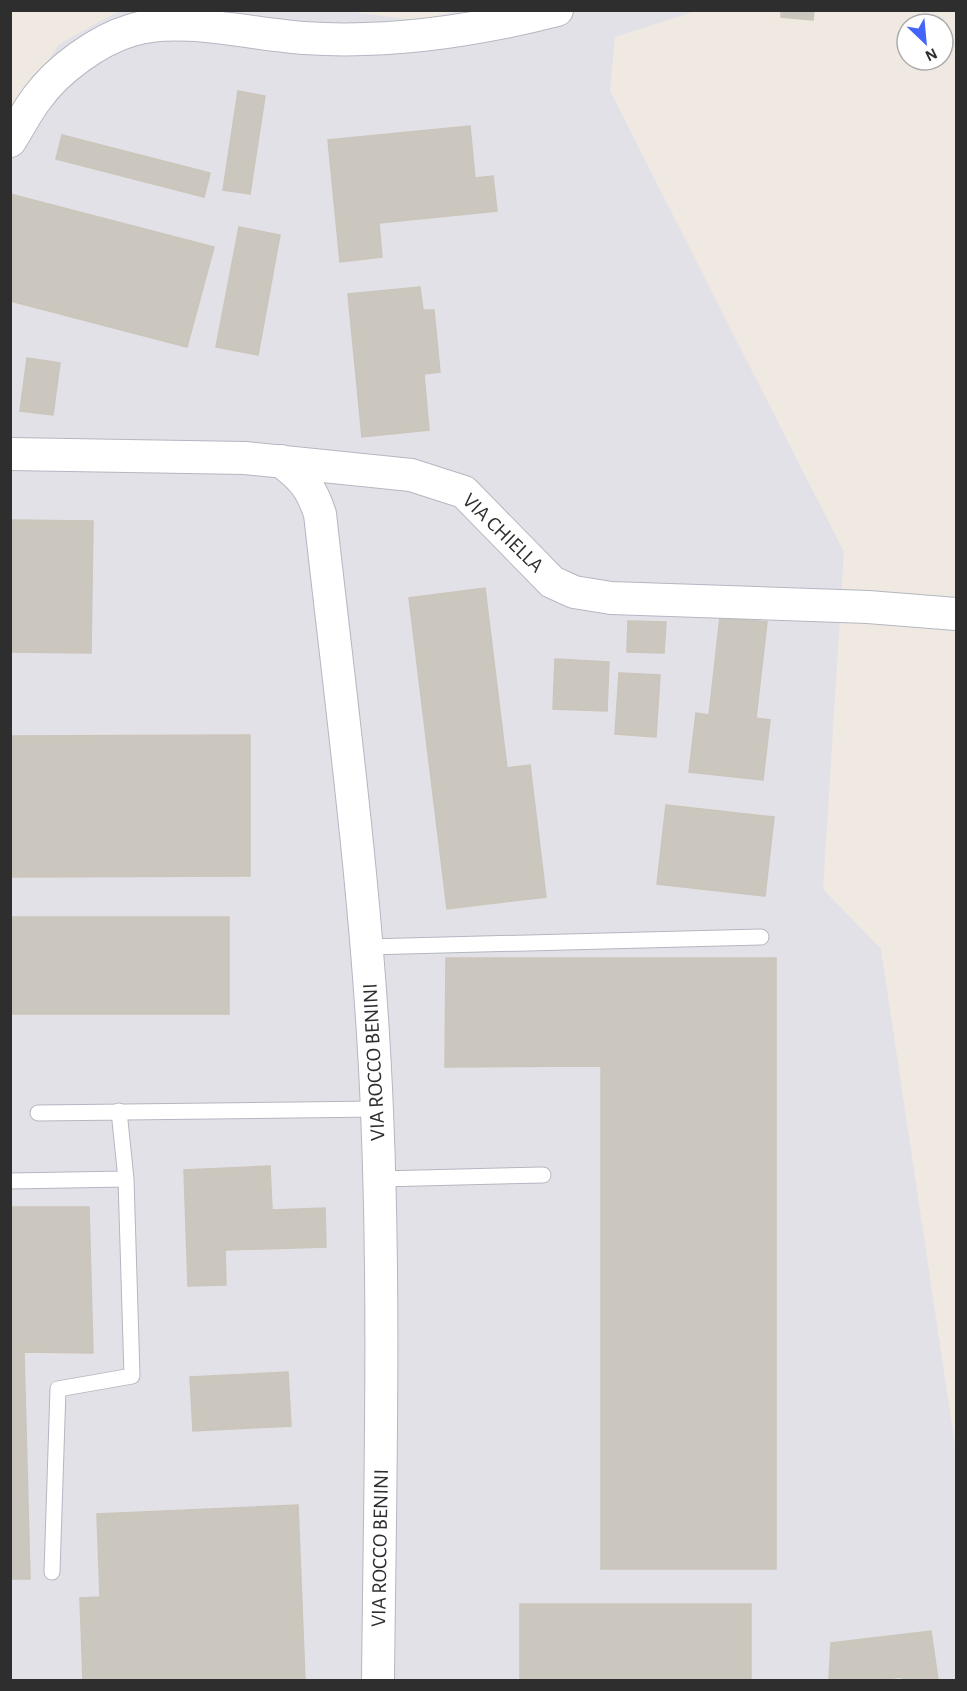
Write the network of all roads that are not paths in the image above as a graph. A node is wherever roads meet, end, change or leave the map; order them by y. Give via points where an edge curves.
1 (557, 10) edge
2 (10, 141) edge
3 (10, 454) edge
4 (281, 461) junction
5 (957, 614) edge
6 (761, 937) dead end
7 (367, 947) junction
8 (377, 1109) junction
9 (118, 1111) junction
10 (38, 1113) dead end
11 (543, 1175) dead end
12 (126, 1179) junction
13 (380, 1179) junction
14 (10, 1181) edge
15 (52, 1572) dead end
16 (378, 1680) edge

1 - 2 street via 434,35 368,39 305,38 172,24 133,29 69,66 37,97
3 - 4 street, VIA CHIELLA
4 - 5 street, VIA CHIELLA via 411,475 464,492 552,582 574,592 611,598
4 - 7 street, VIA ROCCO BENINI via 312,491 320,514
6 - 7 lane
7 - 8 street, VIA ROCCO BENINI
8 - 9 lane
8 - 13 street, VIA ROCCO BENINI
9 - 10 lane
9 - 12 lane
11 - 13 lane
12 - 14 lane
12 - 15 lane via 132,1376 58,1389
13 - 16 street, VIA ROCCO BENINI

